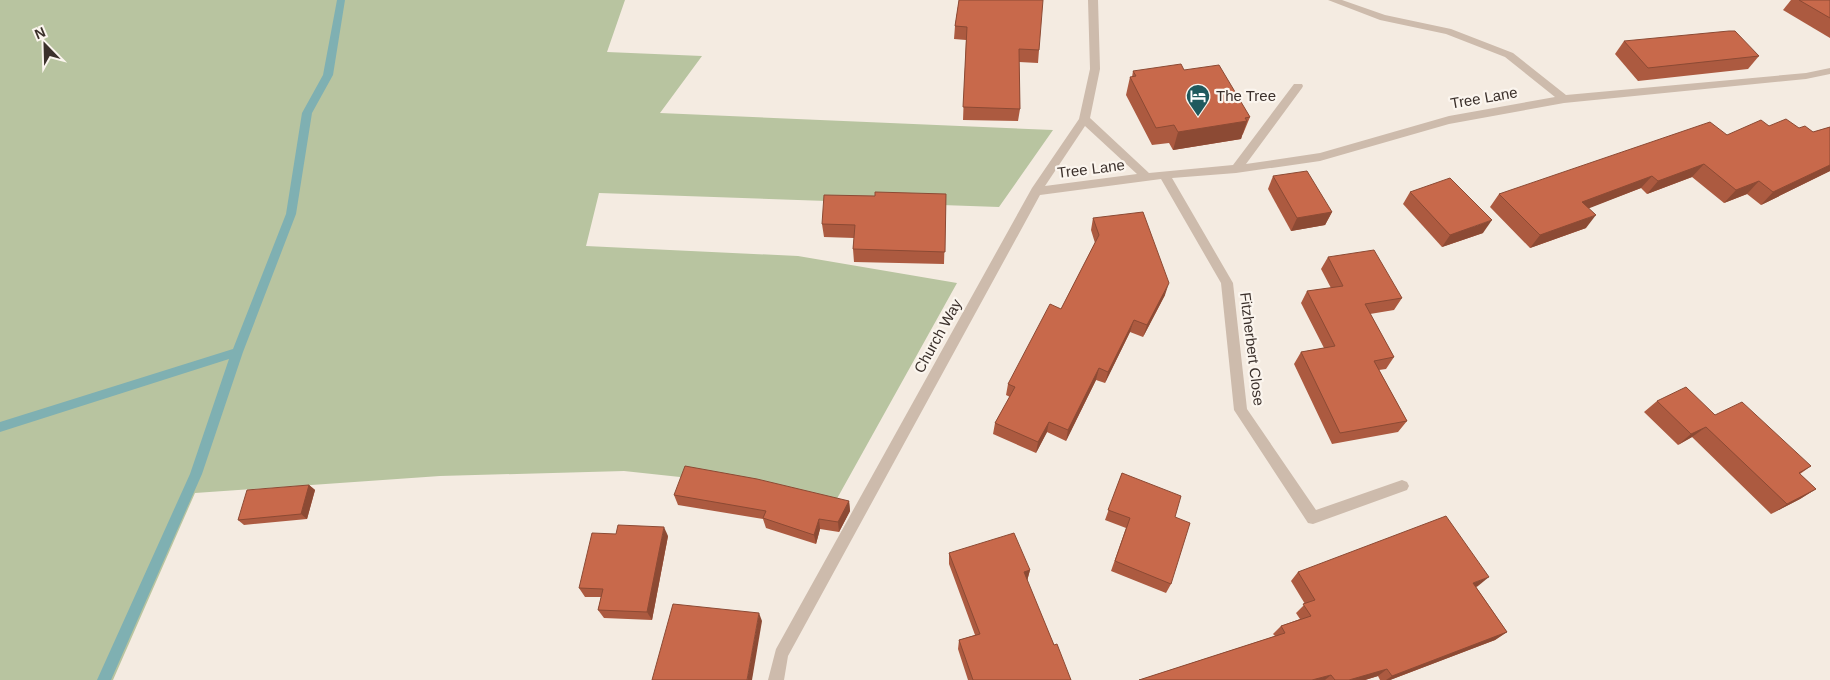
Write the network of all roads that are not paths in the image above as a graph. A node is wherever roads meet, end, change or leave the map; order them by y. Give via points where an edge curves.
1 (1093, 0) edge
2 (1333, 0) edge
3 (1830, 71) edge
4 (1298, 86) dead end
5 (1564, 99) junction
6 (1084, 118) junction
7 (1236, 169) junction
8 (1164, 175) junction
9 (1148, 178) junction
10 (1036, 191) junction
11 (1402, 486) dead end
12 (776, 680) edge

1 - 6 street, Church Way via 1095,69
2 - 5 street via 1383,18 1448,31 1509,55
3 - 5 street, Tree Lane
4 - 7 street
5 - 7 street, Tree Lane via 1448,120 1320,157
6 - 9 street, Tree Lane
6 - 10 street, Church Way
7 - 8 street, Tree Lane
8 - 9 street, Tree Lane
8 - 11 street, Fitzherbert Close via 1227,283 1241,410 1313,518
9 - 10 street, Tree Lane
10 - 12 street, Church Way via 782,654

